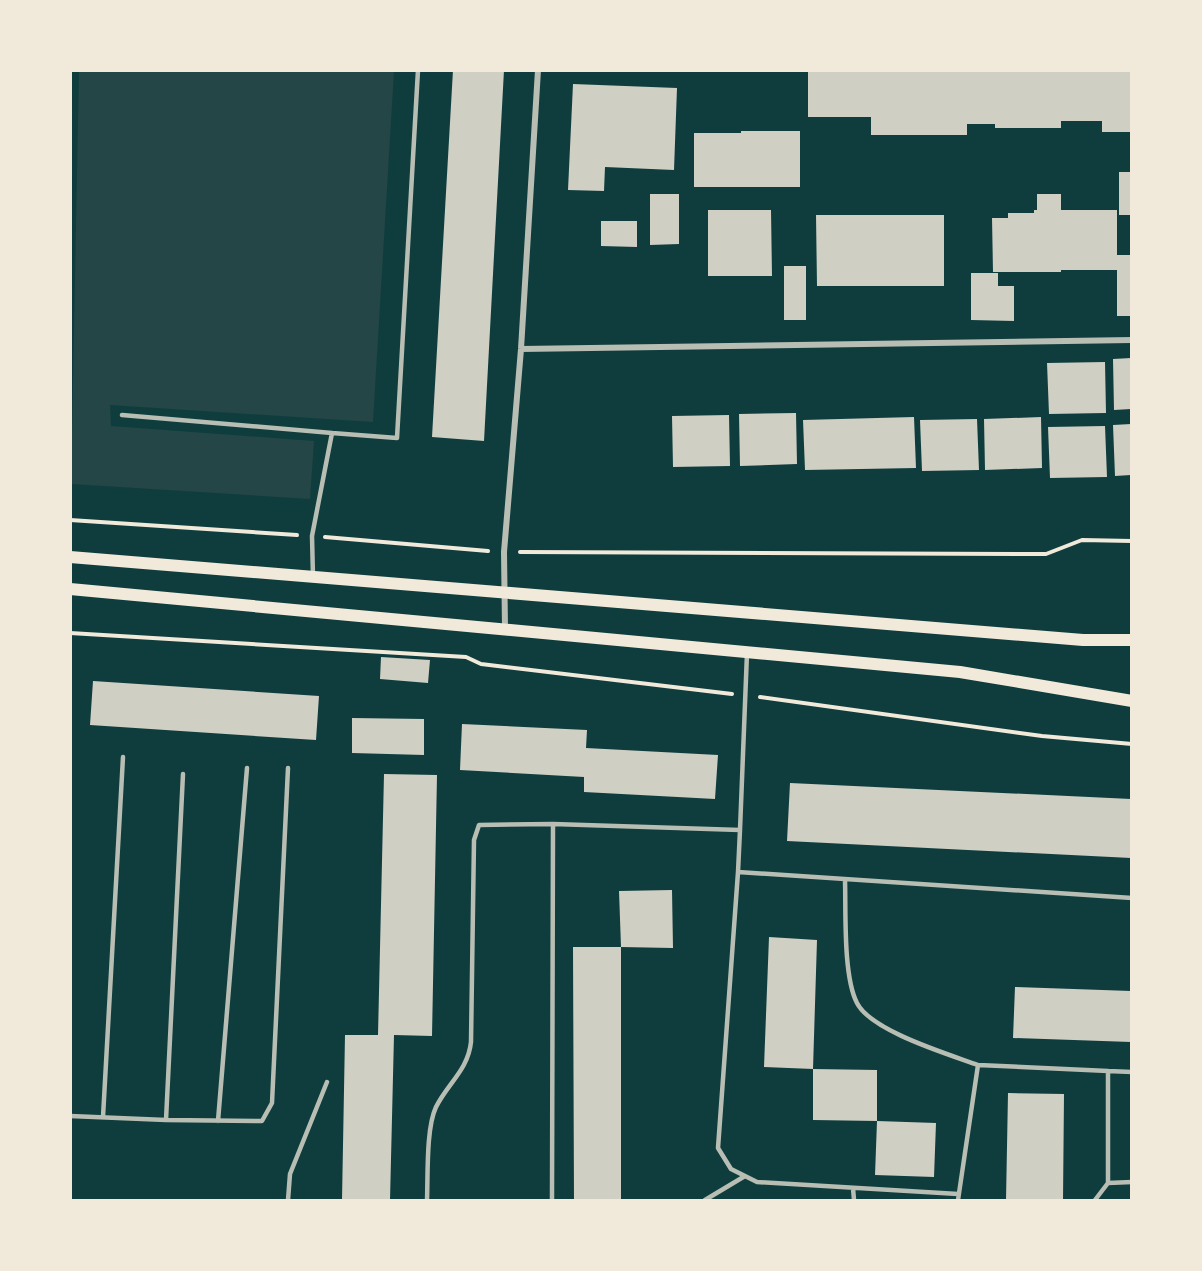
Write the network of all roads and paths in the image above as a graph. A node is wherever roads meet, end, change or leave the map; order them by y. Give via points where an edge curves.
1 (418, 70) edge
2 (538, 70) edge
3 (1131, 340) edge
4 (520, 349) junction
5 (122, 415) dead end
6 (332, 433) junction
7 (70, 520) edge
8 (312, 536) junction
9 (1131, 541) edge
10 (504, 552) junction
11 (70, 557) edge
12 (313, 577) junction
13 (70, 589) edge
14 (505, 592) junction
15 (505, 629) junction
16 (70, 633) edge
17 (1131, 640) edge
18 (747, 652) junction
19 (745, 695) junction
20 (1131, 701) edge
21 (1131, 744) edge
22 (123, 757) dead end
23 (247, 768) dead end
24 (288, 768) dead end
25 (183, 774) dead end
26 (553, 824) junction
27 (740, 830) junction
28 (738, 872) junction
29 (845, 880) junction
30 (1131, 898) edge
31 (978, 1065) junction
32 (1108, 1071) junction
33 (1131, 1072) edge
34 (327, 1083) dead end
35 (70, 1116) edge
36 (103, 1117) junction
37 (166, 1120) junction
38 (218, 1121) junction
39 (746, 1176) junction
40 (1131, 1182) edge
41 (1108, 1183) junction
42 (853, 1188) junction
43 (958, 1197) edge
44 (288, 1200) edge
45 (428, 1200) edge
46 (552, 1200) edge
47 (705, 1200) edge
48 (854, 1200) edge
49 (1095, 1200) edge

1 - 6 lane via 397,438
2 - 4 street
3 - 4 street
4 - 10 street
5 - 6 lane
6 - 8 lane
7 - 8 path
8 - 10 path
8 - 12 lane
9 - 10 path via 1082,540 1046,554
10 - 14 street
11 - 12 main road
12 - 14 main road
13 - 15 main road
14 - 15 street
14 - 17 main road via 1083,640
15 - 18 main road
16 - 19 path via 466,657 481,663
18 - 19 lane
18 - 20 main road via 960,672
19 - 21 path via 1042,736
19 - 27 lane
22 - 36 lane
23 - 38 lane
24 - 38 lane via 272,1103 262,1121
25 - 37 lane
26 - 27 lane
26 - 45 lane via 478,825 474,840 469,1058 435,1108
26 - 46 lane
27 - 28 lane
28 - 29 lane
28 - 39 lane via 718,1148 731,1169
29 - 30 lane
29 - 31 lane via 849,978 857,1004 874,1022
31 - 32 lane
31 - 43 lane
32 - 33 lane
32 - 41 lane
34 - 44 lane via 290,1174
35 - 36 lane
36 - 37 lane
37 - 38 lane
39 - 42 lane via 758,1182
39 - 47 lane
40 - 41 lane
41 - 49 lane
42 - 43 lane
42 - 48 lane

